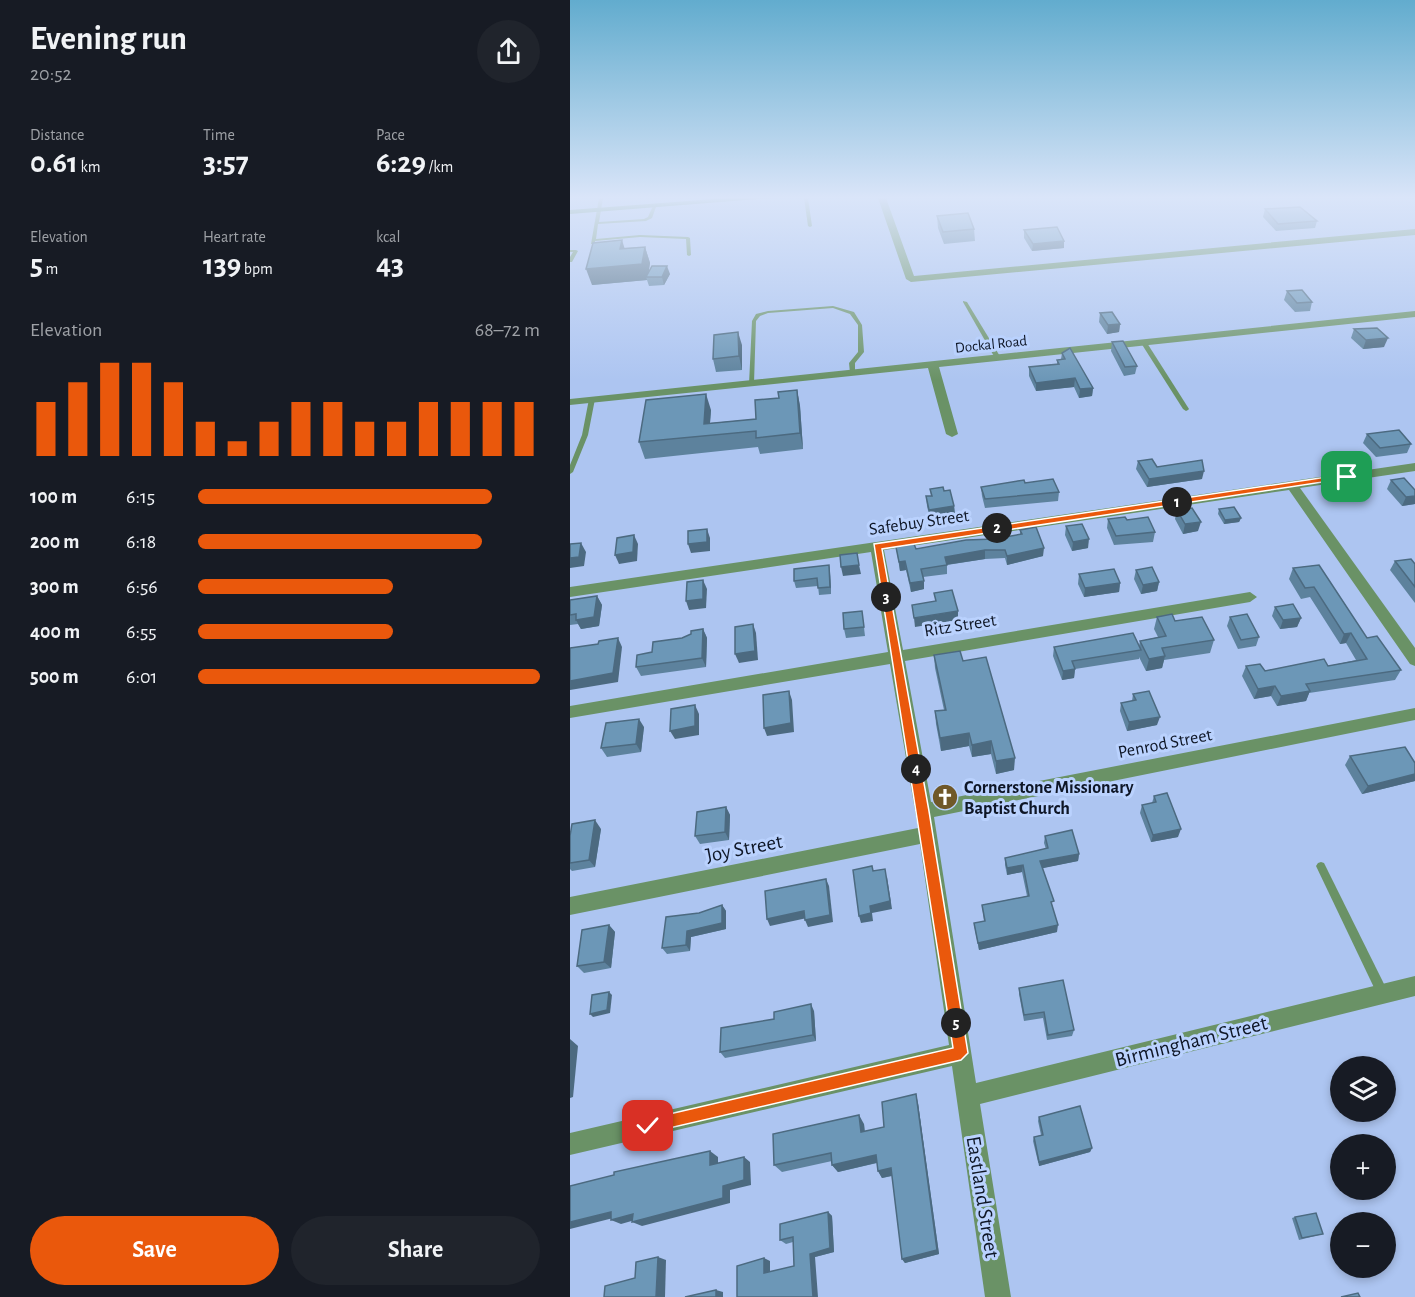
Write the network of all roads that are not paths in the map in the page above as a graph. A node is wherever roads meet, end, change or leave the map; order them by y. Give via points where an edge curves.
1 (904, 259) edge
2 (1131, 259) edge
3 (966, 302) dead end
4 (1415, 314) edge
5 (1144, 343) junction
6 (998, 358) junction
7 (933, 365) junction
8 (853, 373) junction
9 (751, 384) junction
10 (592, 399) junction
11 (570, 402) edge
12 (1186, 409) dead end
13 (952, 434) dead end
14 (1415, 467) edge
15 (570, 472) edge
16 (1292, 485) junction
17 (877, 546) junction
18 (570, 592) edge
19 (1250, 597) dead end
20 (896, 656) junction
21 (1415, 660) edge
22 (570, 712) edge
23 (1415, 714) edge
24 (924, 811) junction
25 (927, 834) junction
26 (1321, 866) dead end
27 (570, 906) edge
28 (1415, 987) edge
29 (1383, 994) junction
30 (961, 1053) junction
31 (968, 1096) junction
32 (570, 1144) edge
33 (998, 1297) edge

1 - 2 street via 911,279
3 - 6 lane
4 - 5 street, Dockal Road
5 - 6 street, Dockal Road
5 - 12 lane
6 - 7 street, Dockal Road
7 - 8 street, Dockal Road
7 - 13 street
8 - 9 street, Dockal Road
8 - 9 lane via 852,363 861,351 860,325 852,313 833,307 768,312 754,321
9 - 10 street, Dockal Road
10 - 11 street, Dockal Road
10 - 15 lane via 585,435
14 - 16 street, Safebuy Street
16 - 17 street, Safebuy Street
16 - 21 street
17 - 18 street, Safebuy Street
17 - 20 street
19 - 20 street, Ritz Street
20 - 22 street, Ritz Street
20 - 24 street
23 - 24 street, Penrod Street
24 - 25 street
25 - 27 street, Joy Street
25 - 30 street
26 - 29 lane
28 - 29 street, Birmingham Street
29 - 31 street, Birmingham Street
30 - 31 street, Eastland Street
30 - 32 street
31 - 33 street, Eastland Street

